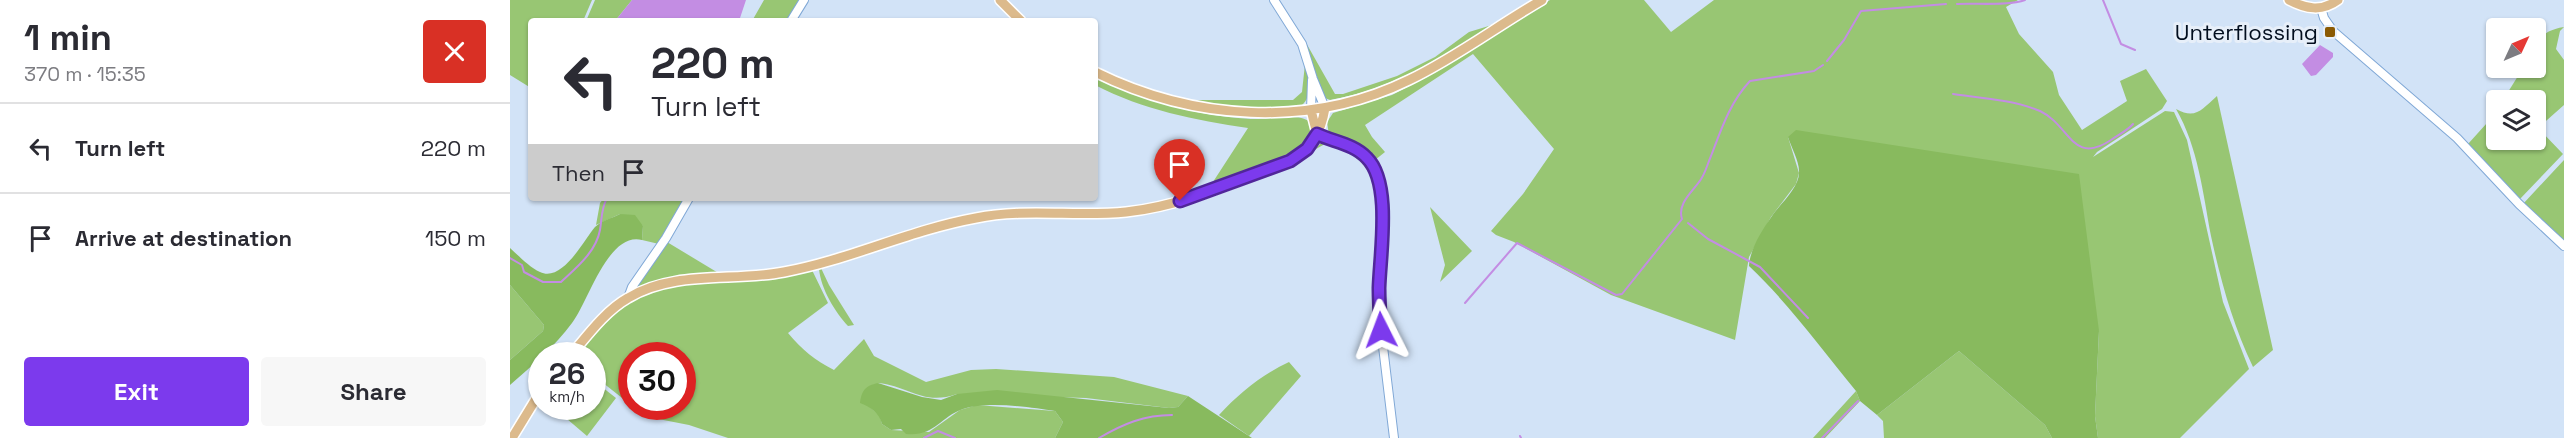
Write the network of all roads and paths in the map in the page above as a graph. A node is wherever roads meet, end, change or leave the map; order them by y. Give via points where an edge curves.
1 (804, 0) edge
2 (1000, 0) edge
3 (1274, 0) edge
4 (1542, 0) edge
5 (2289, 0) edge
6 (2338, 0) edge
7 (2321, 8) junction
8 (792, 18) edge
9 (1019, 18) edge
10 (1098, 73) edge
11 (1312, 79) junction
12 (1325, 108) junction
13 (1311, 110) junction
14 (1317, 134) junction
15 (687, 201) edge
16 (2564, 246) edge
17 (628, 298) junction
18 (583, 342) edge
19 (528, 412) edge
20 (512, 438) edge
21 (1395, 438) edge

1 - 8 street
2 - 9 main road
3 - 11 street via 1302,44
4 - 12 main road via 1409,80 1353,102
5 - 7 main road via 2304,7
6 - 7 main road
7 - 16 street via 2333,31 2457,138
10 - 13 main road via 1146,94 1212,110
11 - 12 street
11 - 13 street
12 - 13 main road
12 - 14 main road
13 - 14 main road
14 - 17 main road via 1307,149 1290,161 1158,207 1124,212 979,217 815,266 750,277 671,283
14 - 21 street via 1365,155 1378,176 1382,204 1381,330
15 - 17 street
17 - 18 main road
19 - 20 main road

